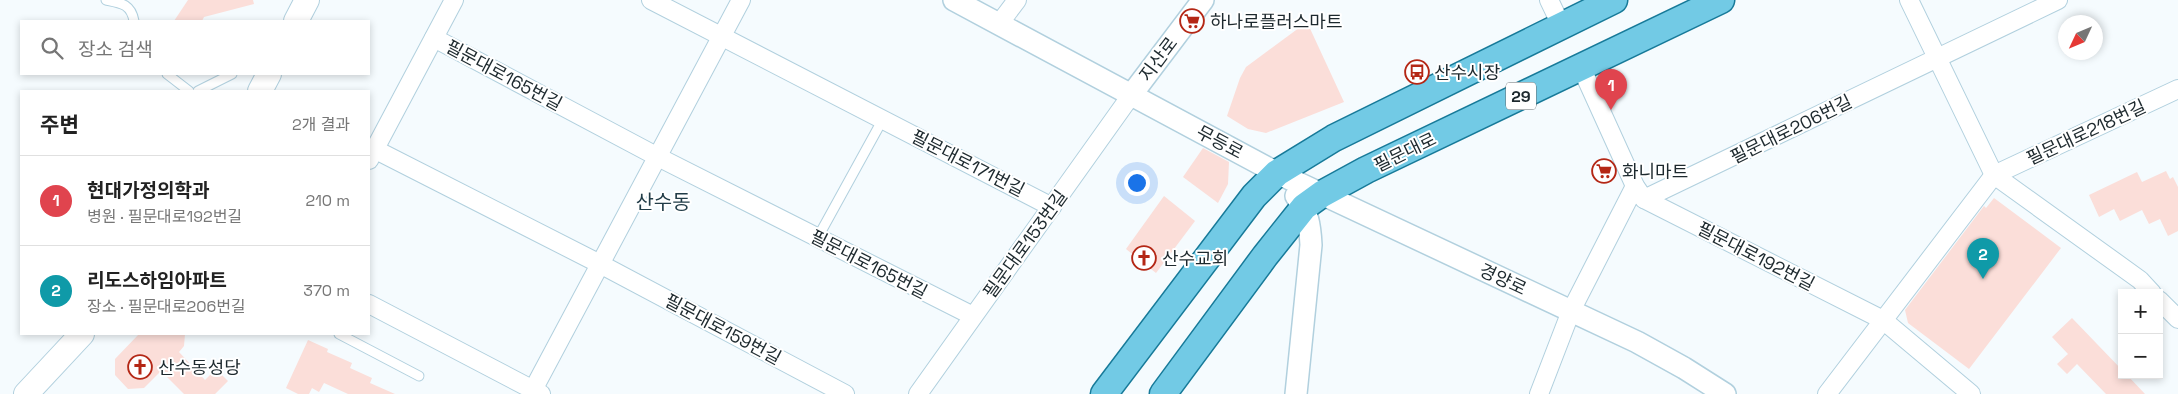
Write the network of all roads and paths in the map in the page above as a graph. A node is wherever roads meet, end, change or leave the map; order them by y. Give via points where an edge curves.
1 (106, 0) edge
2 (307, 0) edge
3 (454, 0) edge
4 (651, 0) edge
5 (741, 0) edge
6 (1016, 0) edge
7 (1203, 0) edge
8 (1549, 0) edge
9 (1614, 0) edge
10 (1721, 0) edge
11 (1909, 0) edge
12 (2058, 0) edge
13 (957, 1) edge
14 (134, 20) edge
15 (297, 20) edge
16 (999, 24) junction
17 (1561, 25) junction
18 (434, 38) junction
19 (722, 38) junction
20 (1937, 59) junction
21 (1581, 67) junction
22 (168, 75) edge
23 (230, 75) edge
24 (269, 75) edge
25 (2178, 89) edge
26 (188, 90) edge
27 (200, 90) edge
28 (261, 90) edge
29 (1132, 94) junction
30 (883, 119) junction
31 (372, 155) edge
32 (658, 157) junction
33 (1277, 173) junction
34 (1994, 175) junction
35 (1640, 193) junction
36 (1313, 201) junction
37 (1052, 207) junction
38 (818, 237) junction
39 (600, 264) junction
40 (2148, 289) edge
41 (2163, 304) edge
42 (370, 305) edge
43 (1571, 311) junction
44 (973, 316) junction
45 (2178, 319) edge
46 (1883, 320) junction
47 (81, 335) edge
48 (341, 335) edge
49 (419, 376) dead end
50 (536, 393) edge
51 (26, 394) edge
52 (845, 394) edge
53 (918, 394) edge
54 (1104, 394) edge
55 (1163, 394) edge
56 (1296, 394) edge
57 (1539, 394) edge
58 (1724, 394) edge
59 (1826, 394) edge
60 (1971, 394) edge

1 - 14 lane via 125,4
2 - 15 main road
3 - 18 street
4 - 19 street, 필문대로171번길
5 - 19 street
6 - 16 street
7 - 29 street, 지산로
8 - 17 street
9 - 17 main road
10 - 21 main road, 필문대로 / 29
11 - 20 street
12 - 20 street
13 - 16 street, 무등로
16 - 29 street, 무등로
17 - 33 main road via 1334,138
18 - 31 street, 필문대로165번길
18 - 32 street, 필문대로165번길
19 - 30 street, 필문대로171번길
19 - 32 street
20 - 34 street
20 - 35 street, 필문대로206번길
21 - 35 street
21 - 36 main road, 필문대로 / 29
22 - 26 lane
23 - 27 lane
24 - 28 main road
25 - 34 street, 필문대로218번길
29 - 33 street, 무등로
29 - 37 street, 필문대로153번길
30 - 37 street, 필문대로171번길
30 - 38 lane
31 - 39 street, 필문대로159번길
32 - 38 street, 필문대로165번길
32 - 39 street
33 - 36 street, 경양로
33 - 54 main road via 1249,202
34 - 40 street
34 - 46 street
35 - 43 street
35 - 46 street, 필문대로192번길
36 - 43 street, 경양로
36 - 55 main road, 필문대로 / 29 via 1264,256
36 - 56 street
37 - 44 street, 필문대로153번길
38 - 44 street, 필문대로165번길
39 - 50 street
39 - 52 street, 필문대로159번길
41 - 45 street
42 - 50 street
43 - 57 street
43 - 58 street, 경양로 via 1637,342
44 - 53 street, 필문대로153번길
46 - 59 street
46 - 60 street, 필문대로192번길
47 - 51 main road
48 - 49 lane

